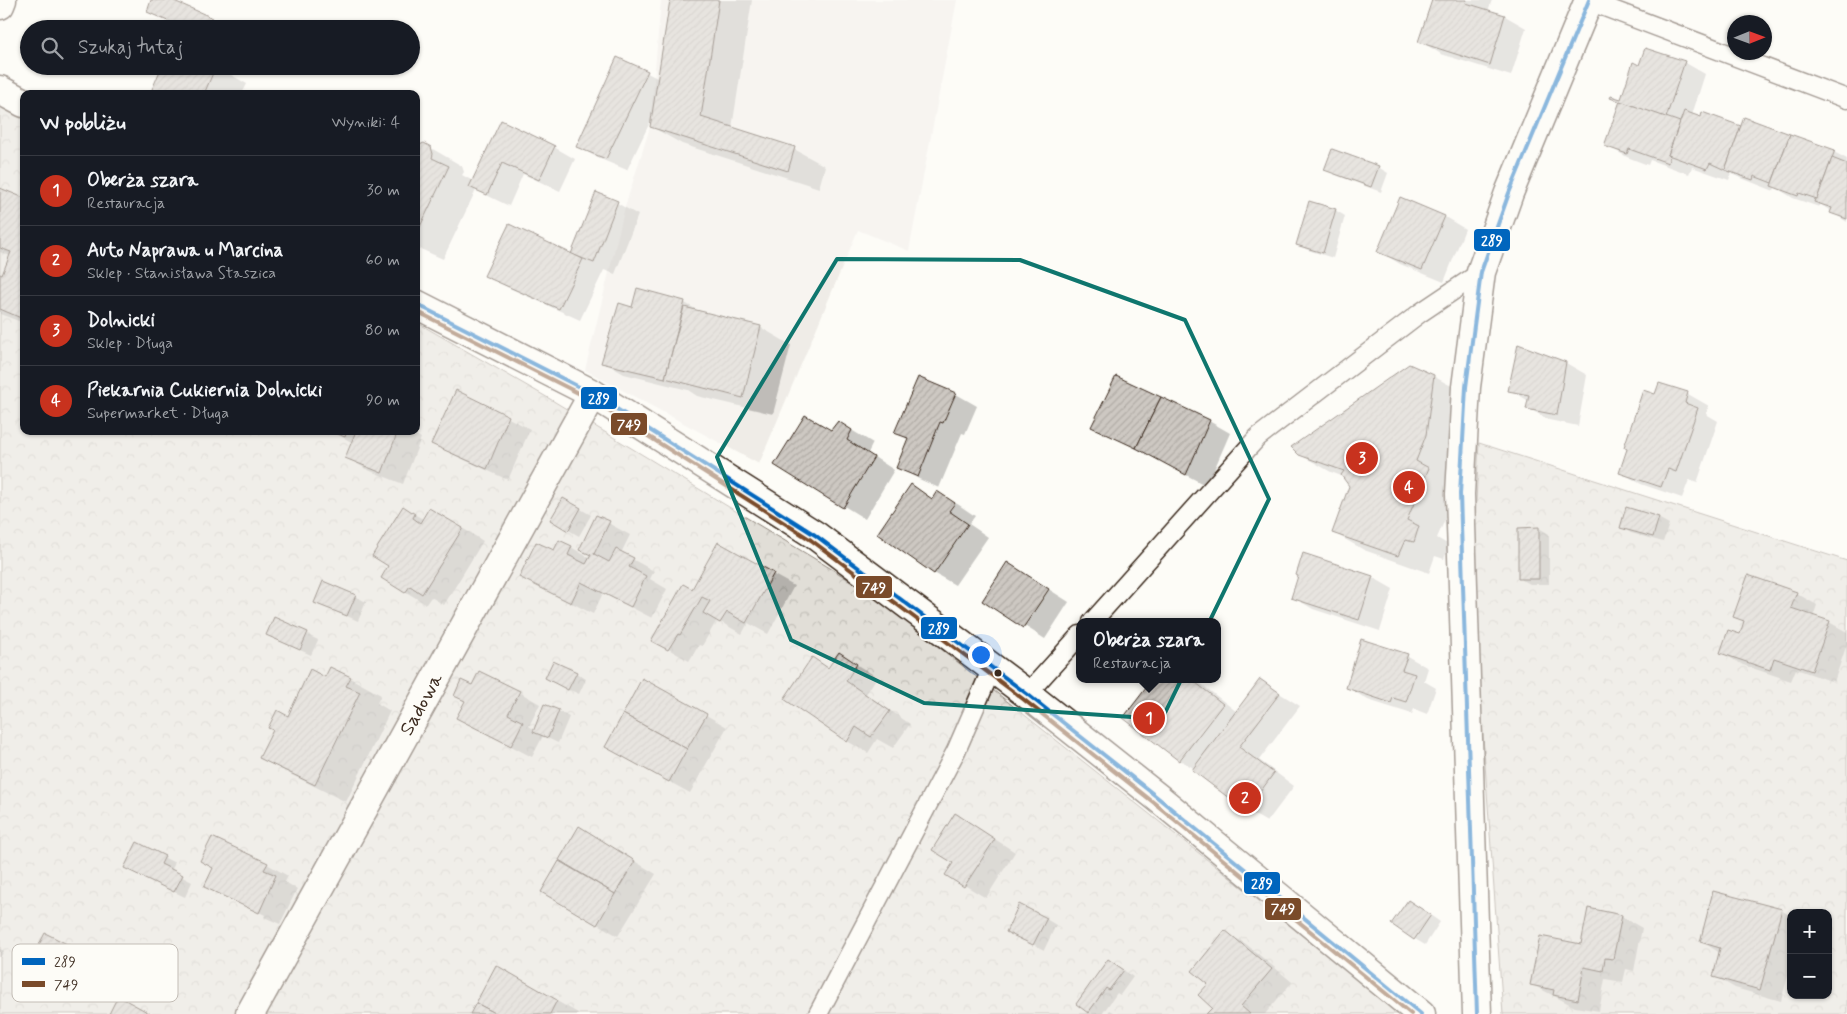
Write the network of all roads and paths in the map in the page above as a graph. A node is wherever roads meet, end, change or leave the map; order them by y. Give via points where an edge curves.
1 (2, 0) edge
2 (1589, 0) edge
3 (0, 5) edge
4 (0, 90) edge
5 (1847, 99) edge
6 (20, 102) edge
7 (1481, 272) junction
8 (420, 306) edge
9 (593, 394) junction
10 (1096, 618) edge
11 (1076, 639) edge
12 (992, 668) junction
13 (1027, 694) junction
14 (250, 1014) edge
15 (818, 1014) edge
16 (1421, 1014) edge
17 (1478, 1014) edge

1 - 3 street
2 - 5 lane
2 - 7 street via 1508,194
4 - 6 street
7 - 10 lane via 1420,313 1258,436
7 - 17 street via 1466,387 1460,494
8 - 9 street
9 - 12 street via 815,535
9 - 14 street, Sadowa
11 - 13 lane
12 - 13 street
12 - 15 lane via 956,751
13 - 16 street

